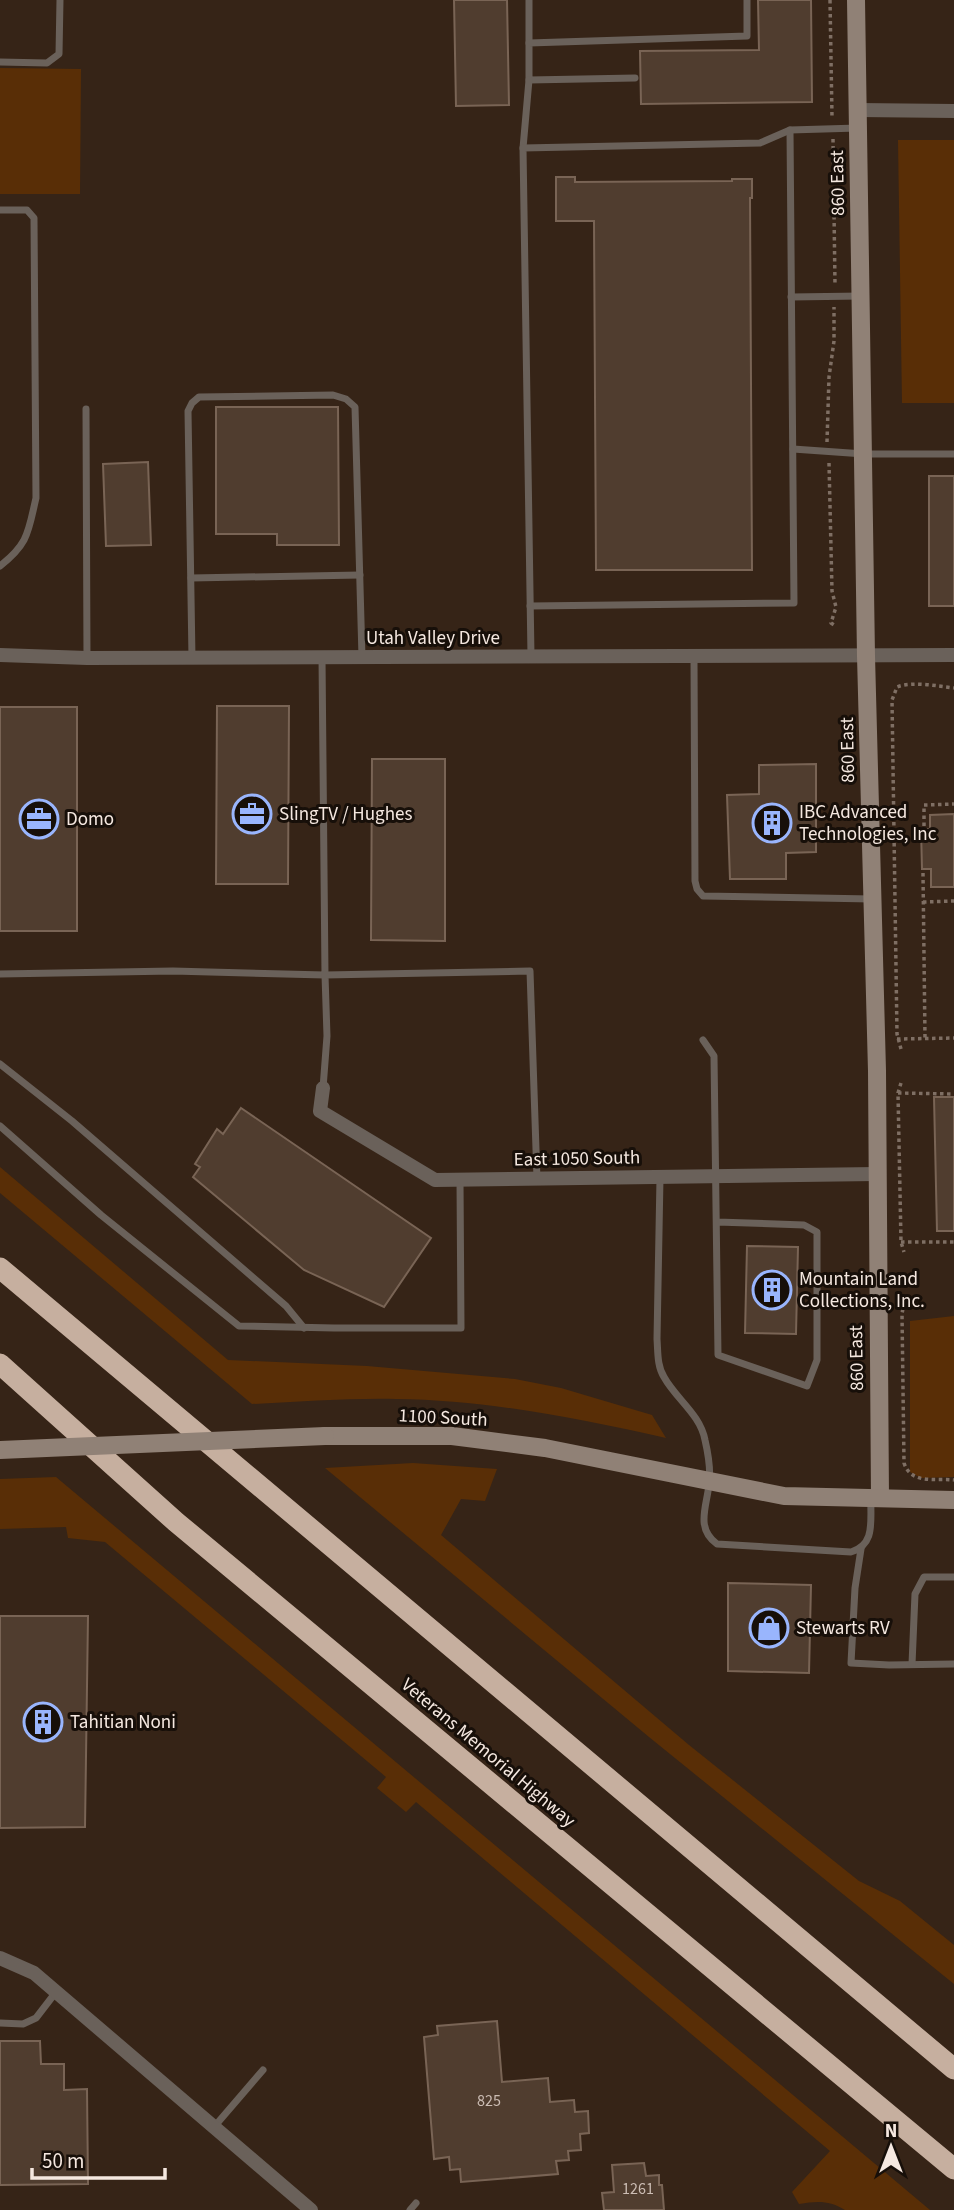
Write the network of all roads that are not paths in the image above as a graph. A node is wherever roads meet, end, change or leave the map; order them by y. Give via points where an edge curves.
1 (60, 0) edge
2 (529, 0) edge
3 (747, 0) edge
4 (856, 0) edge
5 (529, 43) junction
6 (0, 62) edge
7 (635, 78) dead end
8 (529, 80) junction
9 (954, 111) edge
10 (858, 119) junction
11 (790, 130) junction
12 (523, 148) junction
13 (0, 210) edge
14 (861, 296) junction
15 (792, 297) junction
16 (86, 409) dead end
17 (793, 450) junction
18 (864, 454) junction
19 (954, 454) edge
20 (0, 566) edge
21 (360, 575) junction
22 (191, 578) junction
23 (530, 606) junction
24 (0, 655) edge
25 (954, 655) edge
26 (866, 656) junction
27 (322, 657) junction
28 (362, 657) junction
29 (531, 657) junction
30 (694, 657) junction
31 (87, 658) junction
32 (192, 658) junction
33 (872, 899) junction
34 (0, 974) edge
35 (326, 975) junction
36 (704, 1040) dead end
37 (0, 1064) edge
38 (323, 1088) joint
39 (0, 1126) edge
40 (876, 1174) junction
41 (716, 1177) junction
42 (660, 1178) junction
43 (460, 1179) junction
44 (537, 1179) junction
45 (717, 1222) junction
46 (0, 1268) edge
47 (304, 1328) junction
48 (0, 1364) edge
49 (0, 1450) edge
50 (710, 1481) junction
51 (875, 1498) junction
52 (954, 1500) edge
53 (861, 1549) junction
54 (954, 1577) edge
55 (912, 1664) junction
56 (954, 1664) edge
57 (0, 1958) edge
58 (57, 1992) junction
59 (0, 2023) edge
60 (954, 2068) edge
61 (263, 2070) dead end
62 (214, 2127) junction
63 (954, 2169) edge
64 (416, 2203) dead end
65 (311, 2210) edge
66 (410, 2210) edge

1 - 6 lane via 59,54 47,63
2 - 5 lane
3 - 5 lane via 747,36
4 - 10 street, 860 East
5 - 8 lane
7 - 8 lane
8 - 12 lane
9 - 10 street
10 - 11 lane
10 - 14 street, 860 East
11 - 12 lane via 760,143
11 - 15 lane
12 - 23 lane
13 - 20 lane via 27,210 34,218 36,498 27,537
14 - 15 lane
14 - 18 street, 860 East
15 - 17 lane
16 - 31 lane
17 - 18 lane
17 - 23 lane via 794,603
18 - 19 lane
18 - 26 street, 860 East
21 - 22 lane
21 - 22 lane via 355,407 333,396 200,397 188,411
21 - 28 lane
22 - 32 lane
23 - 29 lane
24 - 31 street, Utah Valley Drive
25 - 26 street, Utah Valley Drive
26 - 30 street, Utah Valley Drive
26 - 33 street, 860 East
27 - 28 street, Utah Valley Drive
27 - 32 street, Utah Valley Drive
27 - 35 lane
28 - 29 street, Utah Valley Drive
29 - 30 street, Utah Valley Drive
30 - 33 lane via 697,889 703,897
31 - 32 street, Utah Valley Drive
33 - 40 street, 860 East
34 - 35 lane via 173,971
35 - 38 lane
35 - 44 lane via 530,971
36 - 41 lane via 714,1056
37 - 47 lane via 276,1297
38 - 43 street, East 1050 South via 320,1111 435,1180
39 - 47 lane via 239,1326
40 - 41 street, East 1050 South
40 - 51 street, 860 East
41 - 42 street, East 1050 South
41 - 45 lane
42 - 44 street, East 1050 South
42 - 50 lane via 658,1360 663,1376 700,1424
43 - 44 street, East 1050 South
43 - 47 lane via 461,1328
45 - 45 lane via 718,1355 807,1386 817,1360 817,1232 804,1225
46 - 60 highway
48 - 63 highway, Veterans Memorial Highway via 186,1530
49 - 50 street, 1100 South, bridge via 325,1436 453,1436 545,1448
50 - 51 street, 1100 South via 784,1496
50 - 53 lane via 703,1520 716,1544
51 - 52 street, 1100 South
51 - 53 lane via 868,1541
53 - 55 lane via 851,1663
54 - 55 lane via 924,1577 915,1594
55 - 56 lane
57 - 58 street via 34,1973
58 - 59 lane via 36,2018 23,2024
58 - 62 street
61 - 62 lane
62 - 65 street
64 - 66 lane

